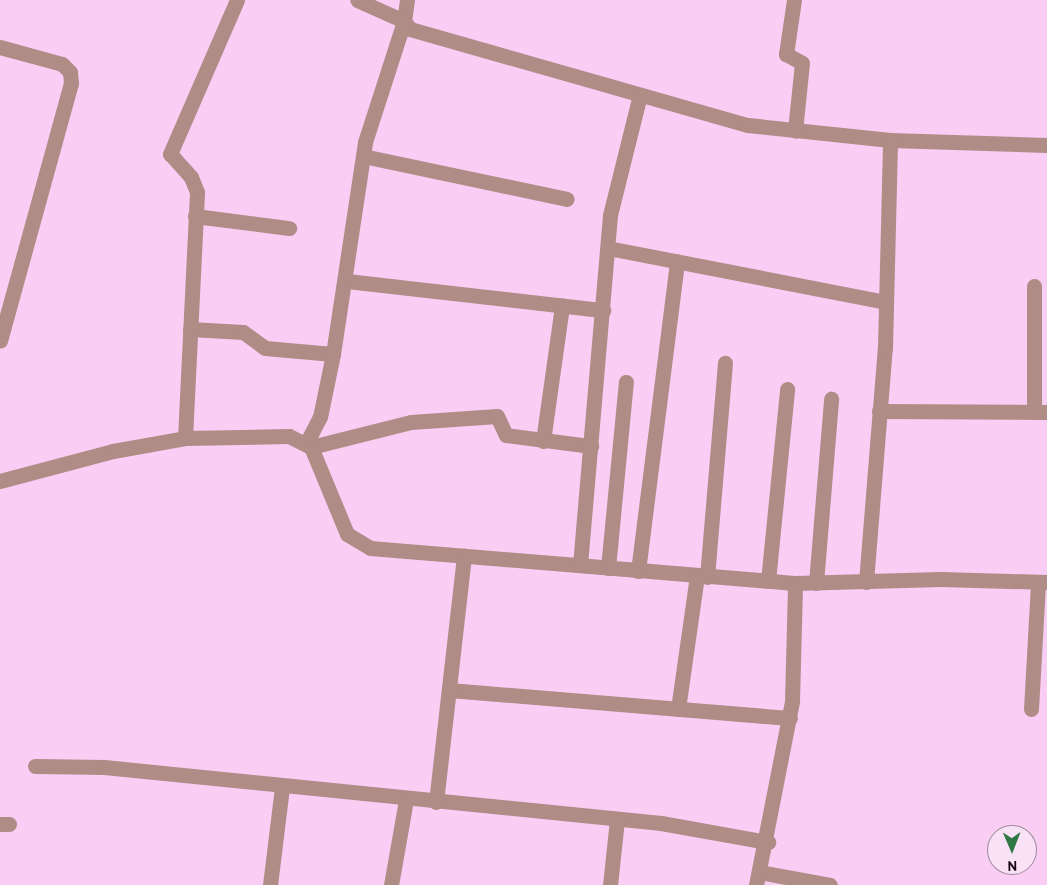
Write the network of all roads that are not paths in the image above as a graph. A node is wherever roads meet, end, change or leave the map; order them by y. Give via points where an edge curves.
1 (237, 0) edge
2 (357, 0) edge
3 (407, 0) edge
4 (794, 0) edge
5 (404, 20) junction
6 (0, 47) edge
7 (640, 95) junction
8 (795, 131) junction
9 (890, 140) junction
10 (1047, 145) edge
11 (363, 156) junction
12 (567, 198) dead end
13 (195, 216) junction
14 (289, 228) dead end
15 (608, 248) junction
16 (677, 261) junction
17 (346, 281) junction
18 (1034, 286) dead end
19 (886, 302) junction
20 (562, 306) junction
21 (603, 310) junction
22 (190, 329) junction
23 (0, 340) edge
24 (332, 354) junction
25 (725, 363) dead end
26 (626, 382) dead end
27 (787, 389) dead end
28 (831, 399) dead end
29 (880, 411) junction
30 (1040, 412) edge
31 (185, 438) junction
32 (543, 440) junction
33 (309, 445) junction
34 (591, 446) junction
35 (0, 481) edge
36 (464, 556) junction
37 (580, 565) junction
38 (608, 568) junction
39 (638, 571) junction
40 (702, 576) junction
41 (768, 581) junction
42 (866, 582) junction
43 (1042, 582) edge
44 (795, 583) junction
45 (816, 583) junction
46 (449, 690) junction
47 (1031, 709) dead end
48 (678, 710) junction
49 (790, 718) junction
50 (35, 766) dead end
51 (282, 788) junction
52 (406, 800) junction
53 (436, 802) junction
54 (617, 819) junction
55 (768, 842) junction
56 (758, 879) edge
57 (270, 885) edge
58 (391, 885) edge
59 (610, 885) edge
60 (830, 885) edge

1 - 13 street via 171,147 173,161 196,184
2 - 5 street
3 - 5 street
4 - 8 street via 786,54 802,63
5 - 7 street via 410,29
5 - 11 street
6 - 23 street via 62,64 70,72 71,84
7 - 8 street via 748,125
7 - 15 street via 612,206
8 - 9 street
9 - 10 street
9 - 19 street
11 - 12 street
11 - 17 street
13 - 14 street
13 - 22 street
15 - 16 street
15 - 21 street
16 - 19 street
16 - 39 street
17 - 20 street
17 - 24 street
18 - 30 street
19 - 29 street
20 - 21 street
20 - 32 street
21 - 34 street
22 - 24 street via 243,332 265,348
22 - 31 street
24 - 33 street via 320,417
25 - 40 street
26 - 38 street
27 - 41 street
28 - 45 street
29 - 30 street
29 - 42 street
31 - 33 street via 289,436
31 - 35 street via 113,450
32 - 33 street via 502,434 497,416 411,422
32 - 34 street
33 - 36 street via 341,525 354,541 370,548
34 - 37 street
36 - 37 street
36 - 46 street
37 - 38 street
38 - 39 street
39 - 40 street
40 - 41 street
40 - 48 street
41 - 44 street
42 - 43 street
42 - 45 street
43 - 47 street
44 - 45 street
44 - 49 street
46 - 48 street
46 - 53 street
48 - 49 street
49 - 55 street
50 - 51 street via 104,767
51 - 52 street
51 - 57 street
52 - 53 street
52 - 58 street
53 - 54 street
54 - 55 street
54 - 59 street
55 - 56 street
56 - 60 street

